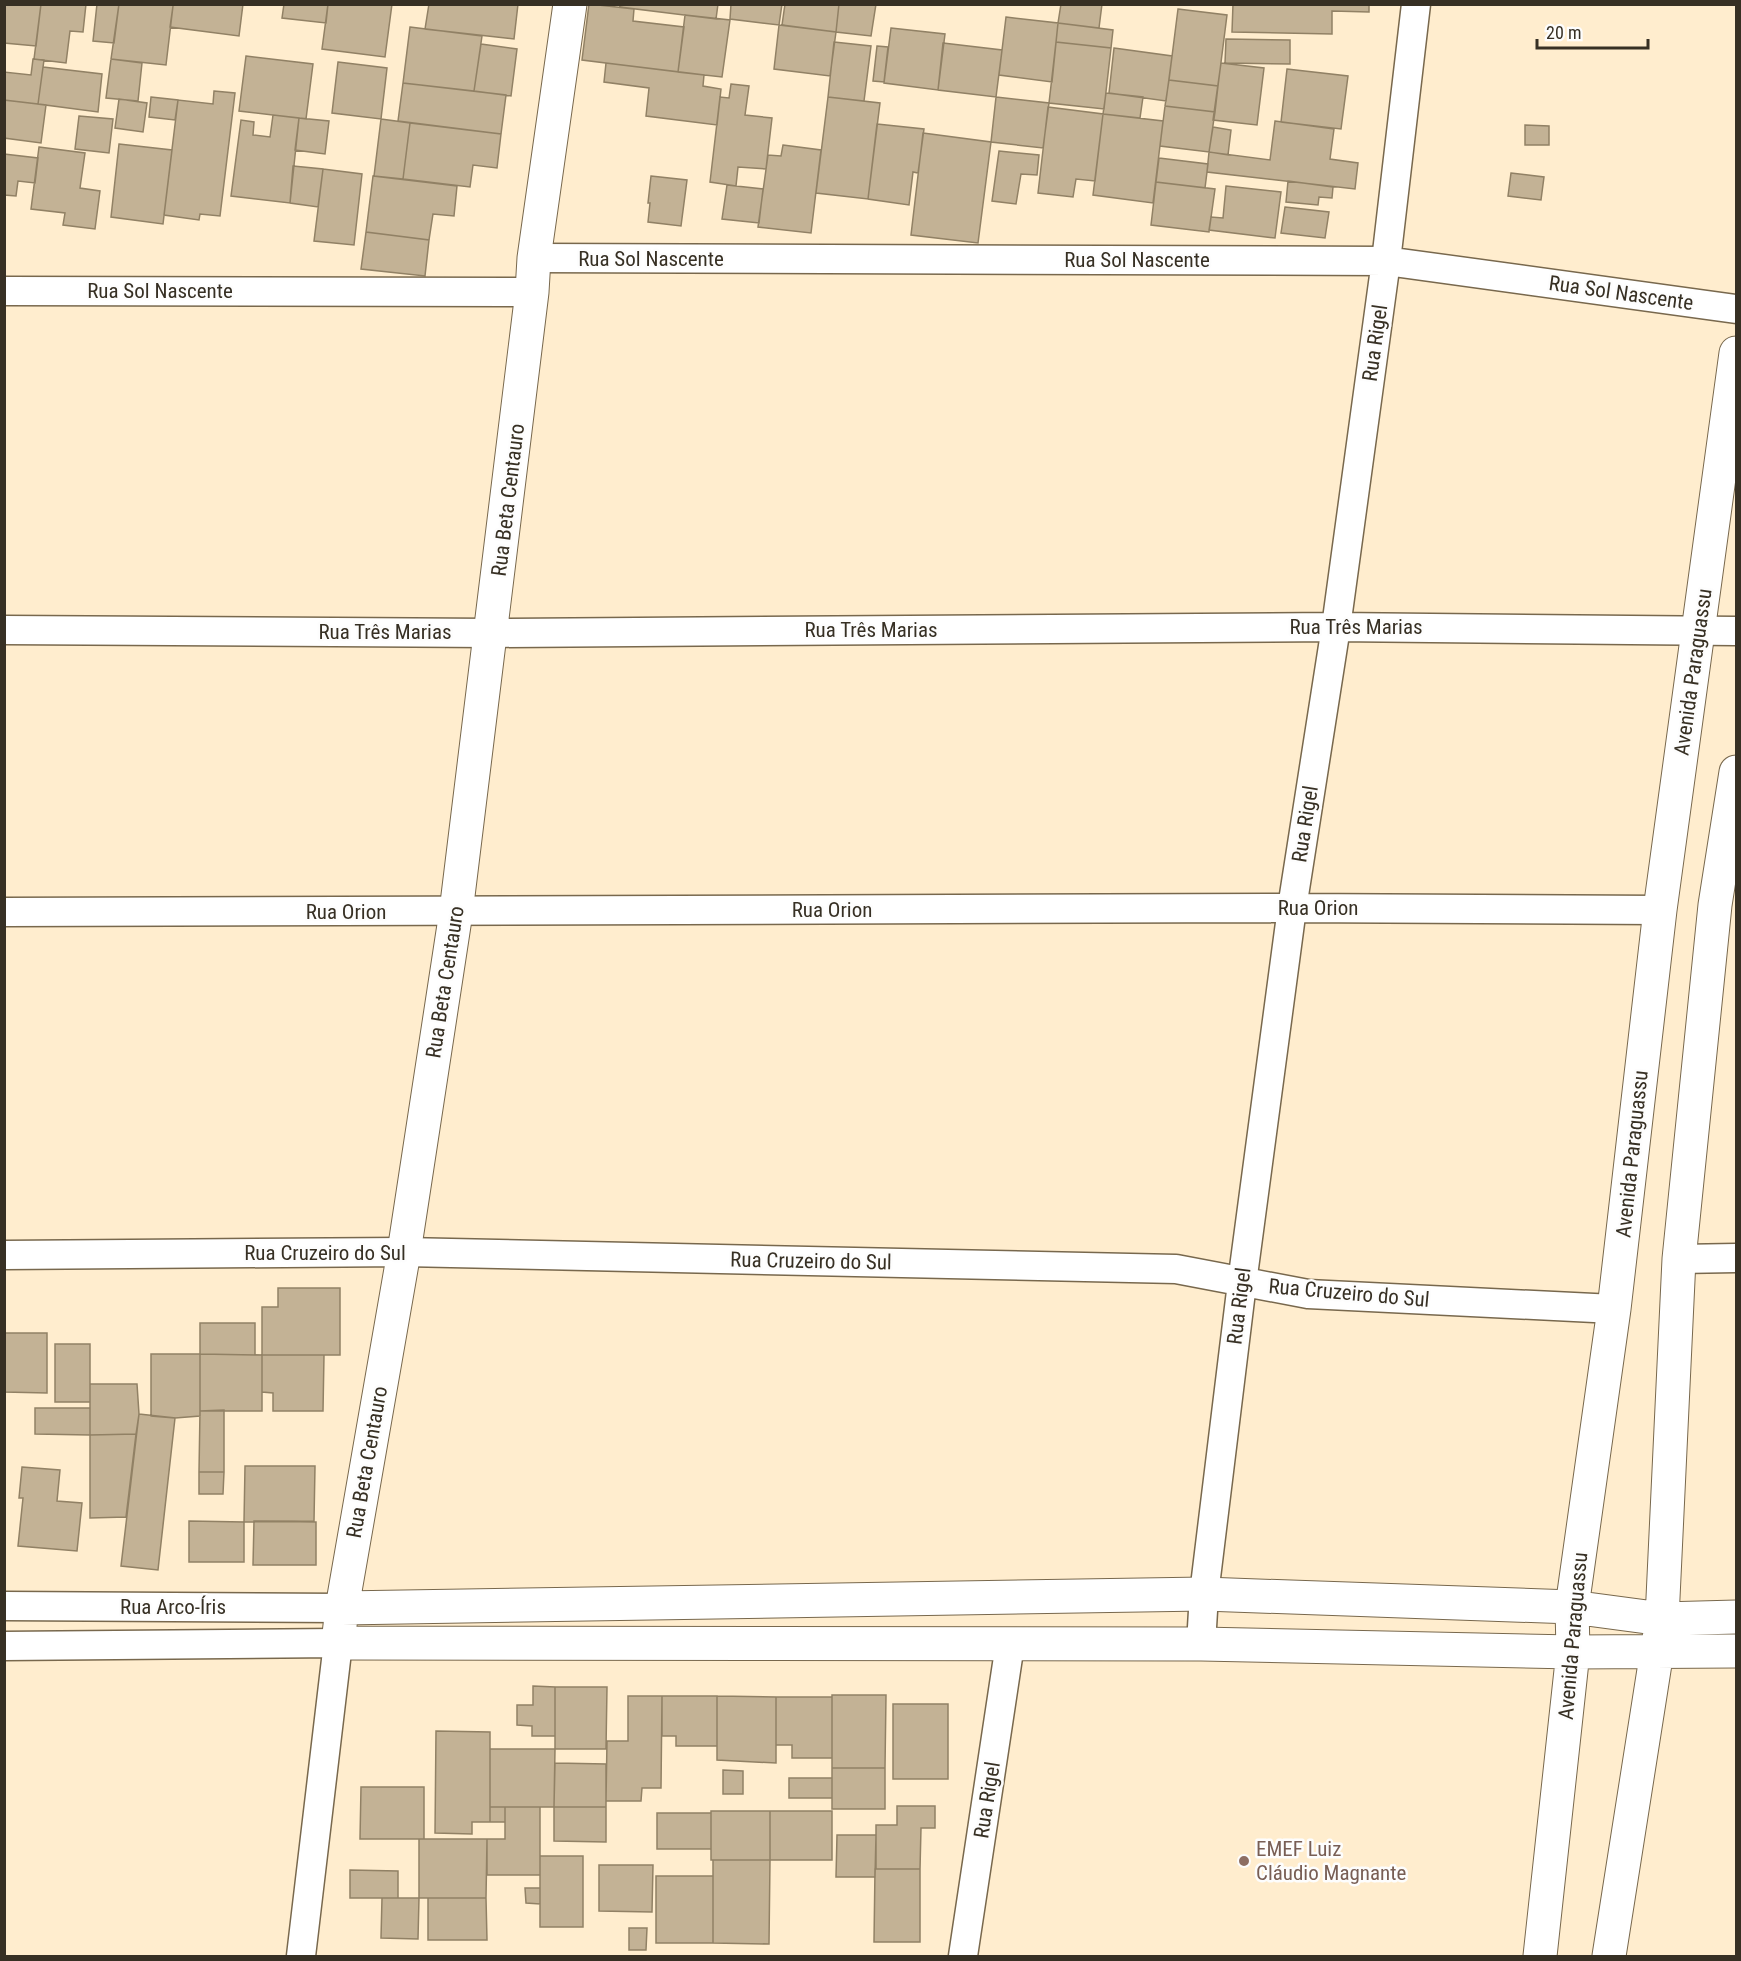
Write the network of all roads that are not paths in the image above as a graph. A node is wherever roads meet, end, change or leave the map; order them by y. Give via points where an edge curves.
1 (570, 4) edge
2 (1416, 4) edge
3 (534, 258) junction
4 (1386, 261) junction
5 (4, 291) edge
6 (532, 292) junction
7 (1737, 309) edge
8 (1737, 353) edge
9 (1336, 627) junction
10 (4, 630) edge
11 (1699, 630) junction
12 (1737, 631) edge
13 (492, 633) junction
14 (1737, 772) edge
15 (1726, 905) edge
16 (1292, 908) junction
17 (1660, 910) junction
18 (4, 912) edge
19 (456, 912) junction
20 (404, 1252) junction
21 (4, 1255) edge
22 (1737, 1258) edge
23 (1679, 1259) junction
24 (1242, 1282) junction
25 (1614, 1309) junction
26 (1204, 1594) junction
27 (4, 1606) edge
28 (1572, 1607) junction
29 (342, 1608) junction
30 (1737, 1617) edge
31 (1662, 1619) junction
32 (338, 1643) junction
33 (1010, 1644) junction
34 (1201, 1644) junction
35 (4, 1646) edge
36 (1737, 1651) edge
37 (1573, 1652) junction
38 (1658, 1652) junction
39 (301, 1956) edge
40 (963, 1956) edge
41 (1540, 1956) edge
42 (1609, 1956) edge

1 - 3 street, Rua Beta Centauro
2 - 4 street, Rua Rigel
3 - 4 street, Rua Sol Nascente
3 - 6 street, Rua Beta Centauro
4 - 7 street, Rua Sol Nascente
4 - 9 street, Rua Rigel
5 - 6 street, Rua Sol Nascente
6 - 13 street, Rua Beta Centauro
8 - 11 street, Avenida Paraguassu
9 - 11 street, Rua Três Marias
9 - 13 street, Rua Três Marias
9 - 16 street, Rua Rigel
10 - 13 street, Rua Três Marias
11 - 12 street, Rua Três Marias
11 - 17 street, Avenida Paraguassu
13 - 19 street, Rua Beta Centauro
14 - 15 street
15 - 23 street
16 - 17 street, Rua Orion
16 - 19 street, Rua Orion
16 - 24 street, Rua Rigel
17 - 25 street, Avenida Paraguassu
18 - 19 street, Rua Orion
19 - 20 street, Rua Beta Centauro
20 - 21 street, Rua Cruzeiro do Sul
20 - 24 street, Rua Cruzeiro do Sul via 1176,1269
20 - 29 street, Rua Beta Centauro
22 - 23 street
23 - 31 street
24 - 25 street, Rua Cruzeiro do Sul via 1308,1294
24 - 26 street, Rua Rigel
25 - 28 street, Avenida Paraguassu
26 - 28 street
26 - 29 street
26 - 34 street, Rua Rigel
27 - 29 street, Rua Arco-Íris
28 - 31 street
28 - 37 street, Avenida Paraguassu
29 - 32 street, Rua Beta Centauro
30 - 31 street
31 - 38 street
32 - 33 street
32 - 35 street, Rua Arco-Íris
32 - 39 street, Rua Beta Centauro
33 - 34 street
33 - 40 street, Rua Rigel
34 - 37 street
36 - 38 street
37 - 38 street
37 - 41 street, Avenida Paraguassu
38 - 42 street

